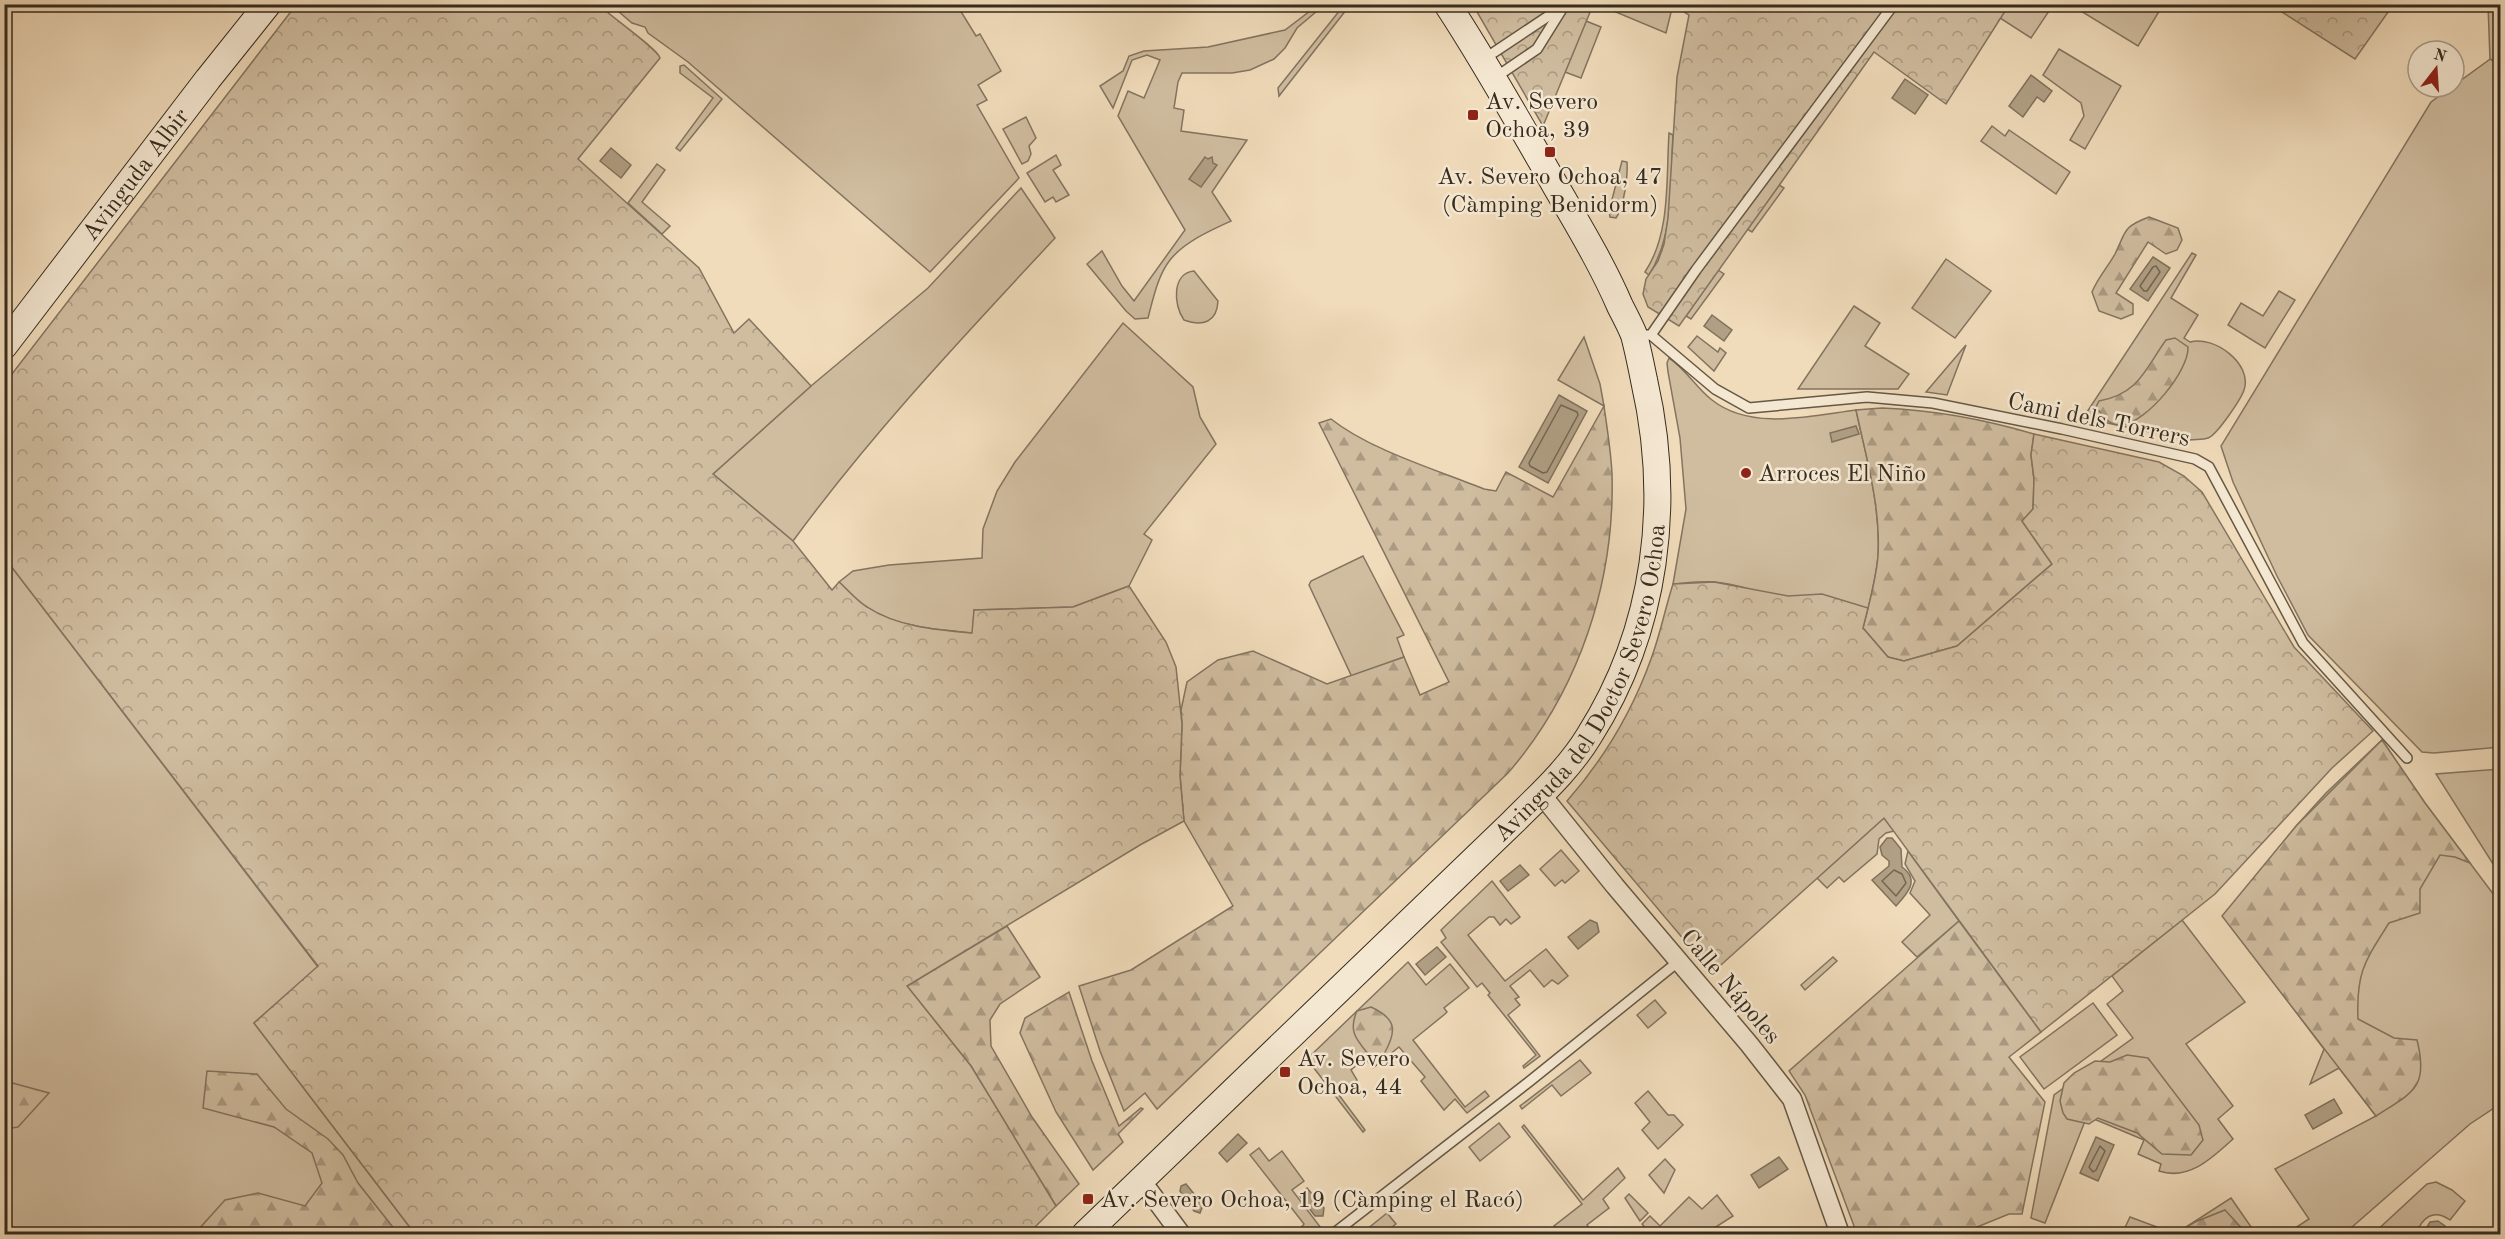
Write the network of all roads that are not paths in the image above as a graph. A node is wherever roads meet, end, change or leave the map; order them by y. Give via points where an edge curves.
1 (268, 4) edge
2 (1448, 4) edge
3 (1894, 4) edge
4 (1564, 5) edge
5 (1489, 69) junction
6 (1642, 335) junction
7 (4, 346) edge
8 (2407, 758) dead end
9 (1541, 794) junction
10 (1679, 961) junction
11 (1141, 1180) junction
12 (1085, 1234) edge
13 (1181, 1234) edge
14 (1333, 1234) edge
15 (1840, 1234) edge

1 - 7 street, Avinguda Albir
2 - 5 street, Avinguda del Doctor Severo Ochoa
3 - 6 lane via 1696,270
4 - 5 lane
4 - 5 lane via 1537,49
5 - 6 street, Avinguda del Doctor Severo Ochoa
6 - 8 lane, Cami dels Torrers via 1715,389 1749,408 1867,397 1934,403 2195,459 2209,466 2303,643
6 - 9 street, Avinguda del Doctor Severo Ochoa via 1659,474 1658,528 1651,581 1638,631 1611,697 1589,737
9 - 10 street, Calle Nápoles
9 - 11 street, Avinguda del Doctor Severo Ochoa
10 - 14 lane
10 - 15 street, Calle Nápoles via 1792,1099
11 - 12 street, Avinguda del Doctor Severo Ochoa
11 - 13 street

